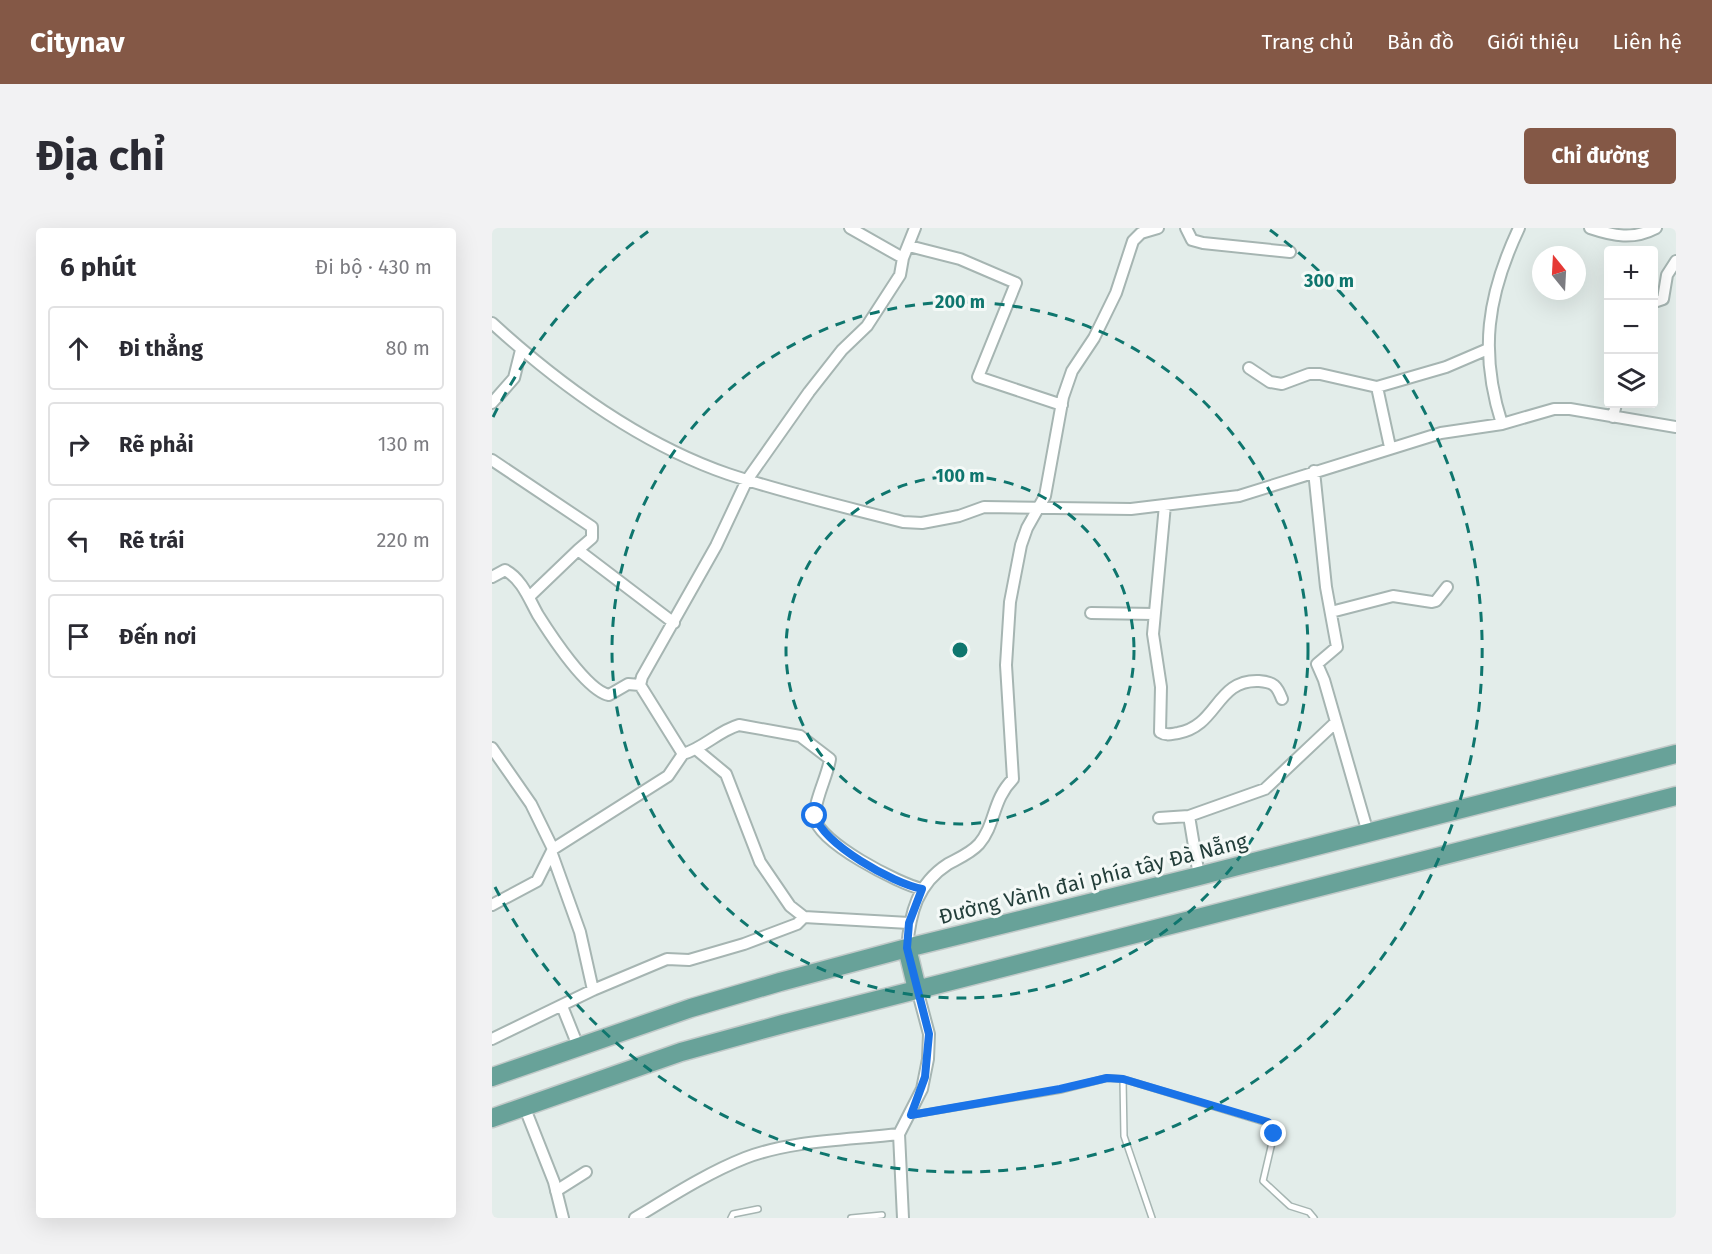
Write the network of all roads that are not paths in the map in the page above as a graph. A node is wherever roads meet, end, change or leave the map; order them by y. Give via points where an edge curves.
1 (850, 228) edge
2 (915, 228) edge
3 (1158, 228) edge
4 (1186, 228) edge
5 (1519, 228) edge
6 (1590, 228) edge
7 (1656, 228) edge
8 (909, 246) junction
9 (1290, 252) dead end
10 (903, 258) junction
11 (1676, 261) edge
12 (1658, 300) edge
13 (492, 323) edge
14 (521, 350) junction
15 (1488, 350) junction
16 (1249, 368) dead end
17 (1377, 387) junction
18 (492, 403) edge
19 (1062, 405) junction
20 (1615, 408) edge
21 (1613, 417) junction
22 (1502, 424) junction
23 (1676, 427) edge
24 (1390, 447) junction
25 (492, 459) edge
26 (1314, 471) junction
27 (747, 480) junction
28 (1165, 505) junction
29 (1036, 510) junction
30 (578, 550) junction
31 (492, 577) edge
32 (1446, 587) dead end
33 (530, 597) junction
34 (1331, 612) junction
35 (1091, 613) dead end
36 (1154, 614) junction
37 (674, 623) junction
38 (640, 685) junction
39 (1282, 699) dead end
40 (1336, 722) junction
41 (492, 748) edge
42 (697, 750) junction
43 (684, 754) junction
44 (1676, 754) edge
45 (1676, 796) edge
46 (1189, 816) junction
47 (1159, 818) dead end
48 (1368, 833) junction
49 (552, 852) junction
50 (1199, 876) junction
51 (922, 889) junction
52 (492, 905) edge
53 (804, 917) junction
54 (909, 923) junction
55 (907, 948) junction
56 (917, 989) junction
57 (593, 990) junction
58 (562, 1006) junction
59 (492, 1039) edge
60 (578, 1046) junction
61 (492, 1077) edge
62 (1123, 1079) junction
63 (524, 1106) junction
64 (911, 1115) junction
65 (492, 1118) edge
66 (899, 1134) junction
67 (586, 1172) dead end
68 (556, 1191) junction
69 (758, 1209) dead end
70 (882, 1215) dead end
71 (563, 1218) edge
72 (635, 1218) edge
73 (731, 1218) edge
74 (851, 1218) edge
75 (903, 1218) edge
76 (1152, 1218) edge
77 (1314, 1218) edge

1 - 10 street
2 - 8 street
3 - 19 street via 1133,240 1116,293 1072,371
4 - 9 street via 1192,240 1203,243
5 - 15 street via 1495,285
6 - 7 street via 1621,237
8 - 10 street
8 - 19 street via 960,259 1016,283 978,377
10 - 27 street via 900,275 867,326 809,392
11 - 12 street via 1667,275 1663,299
13 - 14 street
14 - 18 street via 514,378
14 - 27 street via 605,412 692,459
15 - 17 street
15 - 22 street via 1494,398
16 - 17 street via 1270,382 1282,384 1320,374
17 - 24 street
19 - 29 street via 1045,496
20 - 21 street
21 - 22 street via 1554,409
21 - 23 street
22 - 24 street via 1441,433
24 - 26 street
25 - 30 street via 591,527 592,538
26 - 28 street via 1239,496
26 - 34 street
27 - 29 street via 903,522 950,518 984,507
27 - 37 street
28 - 29 street
28 - 36 street
29 - 51 street via 1021,545 1010,602 1006,665 1013,779 997,799 988,831 979,844 932,876
30 - 33 street
30 - 37 street
31 - 33 street via 502,570 509,572
32 - 34 street via 1432,602 1386,597
33 - 38 street via 570,660 598,690 609,695 628,684
34 - 40 street via 1337,647 1317,664
35 - 36 street
36 - 39 street via 1161,687 1159,725 1164,734 1195,728 1224,694 1246,681 1271,682
37 - 38 street
38 - 43 street
40 - 46 street via 1265,789
40 - 48 street
41 - 49 street via 531,804
42 - 43 street
42 - 51 street via 739,725 800,736 830,759 815,816 822,832 880,872 906,886
42 - 53 street via 726,774 760,862 790,906
43 - 49 street via 668,776
44 - 48 main road, Đường Vành đai phía tây Đà Nẵng
45 - 56 main road
46 - 47 street
46 - 50 street
48 - 50 main road, Đường Vành đai phía tây Đà Nẵng
49 - 52 street via 537,881
49 - 57 street via 580,932
50 - 55 main road, Đường Vành đai phía tây Đà Nẵng
51 - 54 street
53 - 54 street
53 - 57 street via 758,940 689,960 667,959
54 - 55 street
55 - 56 main road
55 - 60 main road, Đường Vành đai phía tây Đà Nẵng via 691,1008
56 - 63 main road via 681,1052
56 - 64 street via 929,1034 928,1059
57 - 58 street
58 - 59 street
58 - 60 street
60 - 61 main road, Đường Vành đai phía tây Đà Nẵng
62 - 64 lane via 1107,1078
62 - 76 lane via 1124,1136
62 - 77 lane via 1271,1124 1274,1134 1263,1181 1290,1206
63 - 65 main road
63 - 68 street
64 - 66 street
66 - 72 street via 758,1154
66 - 75 street
67 - 68 street
68 - 71 street
69 - 73 lane via 733,1214
70 - 74 lane

